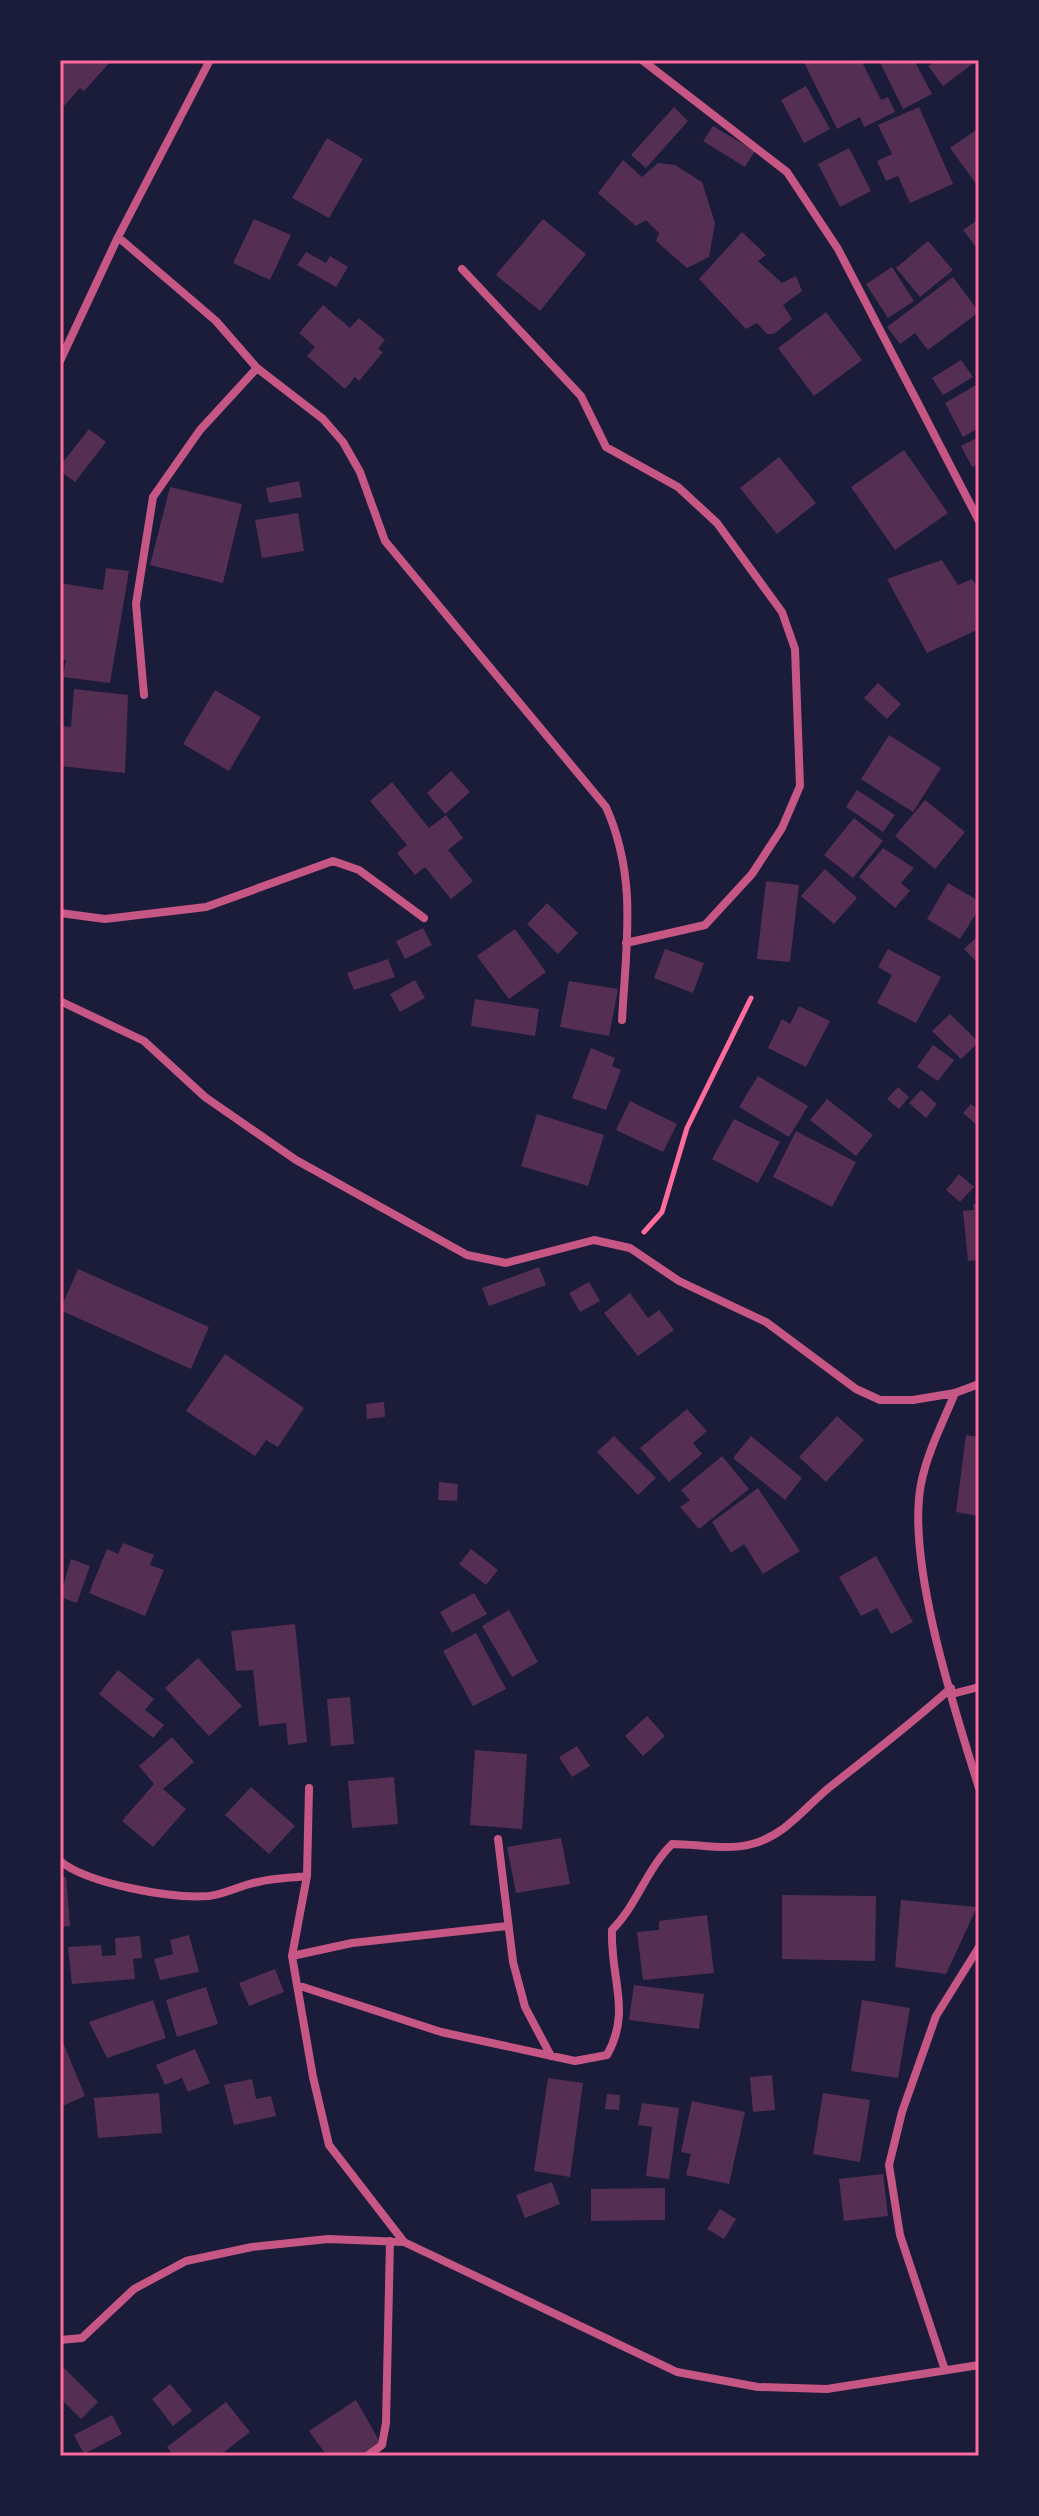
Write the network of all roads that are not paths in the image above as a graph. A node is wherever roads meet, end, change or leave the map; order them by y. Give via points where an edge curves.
1 (210, 60) edge
2 (642, 60) edge
3 (118, 237) junction
4 (462, 269) dead end
5 (60, 361) edge
6 (257, 368) junction
7 (979, 521) edge
8 (144, 695) dead end
9 (60, 913) edge
10 (424, 918) dead end
11 (626, 943) junction
12 (60, 1001) edge
13 (622, 1020) dead end
14 (979, 1384) edge
15 (955, 1393) junction
16 (979, 1687) edge
17 (952, 1691) junction
18 (309, 1788) dead end
19 (979, 1788) edge
20 (498, 1839) dead end
21 (60, 1861) edge
22 (307, 1876) junction
23 (507, 1926) junction
24 (979, 1947) edge
25 (292, 1956) junction
26 (297, 1985) junction
27 (551, 2056) junction
28 (390, 2241) junction
29 (404, 2242) junction
30 (60, 2340) edge
31 (979, 2365) edge
32 (944, 2367) junction
33 (367, 2456) edge

1 - 3 street
2 - 7 street via 787,172 838,249
3 - 5 street
3 - 6 street via 216,321
4 - 11 street via 581,396 606,447 678,487 717,523 782,612 795,649 800,786 782,828 752,874 705,925
6 - 8 street via 200,430 153,497 136,604
6 - 11 street via 323,419 343,442 385,541 606,807 621,841
9 - 10 street via 105,919 206,907 333,861 359,870
11 - 13 street
12 - 15 street via 144,1041 205,1097 296,1160 467,1255 506,1263 594,1240 630,1248 679,1281 766,1322 856,1389 880,1400
14 - 15 street
15 - 17 street via 921,1484 917,1529
16 - 17 street
17 - 19 street
17 - 27 street via 789,1826 754,1844 729,1848 672,1844 612,1930 611,1961 622,2007 619,2035 607,2055 575,2061
18 - 22 street
20 - 23 street
21 - 22 street via 76,1874 102,1882 182,1895 211,1896 258,1882
22 - 25 street
23 - 25 street via 352,1943
23 - 27 street via 525,2007
24 - 32 street via 931,2030 889,2165 900,2235
25 - 26 street
26 - 27 street via 426,2028
26 - 29 street via 329,2145
28 - 29 street
28 - 30 street via 328,2239 186,2261 134,2289 82,2338
28 - 33 street via 386,2423 382,2445
29 - 32 street via 677,2372 758,2387 827,2389
31 - 32 street

